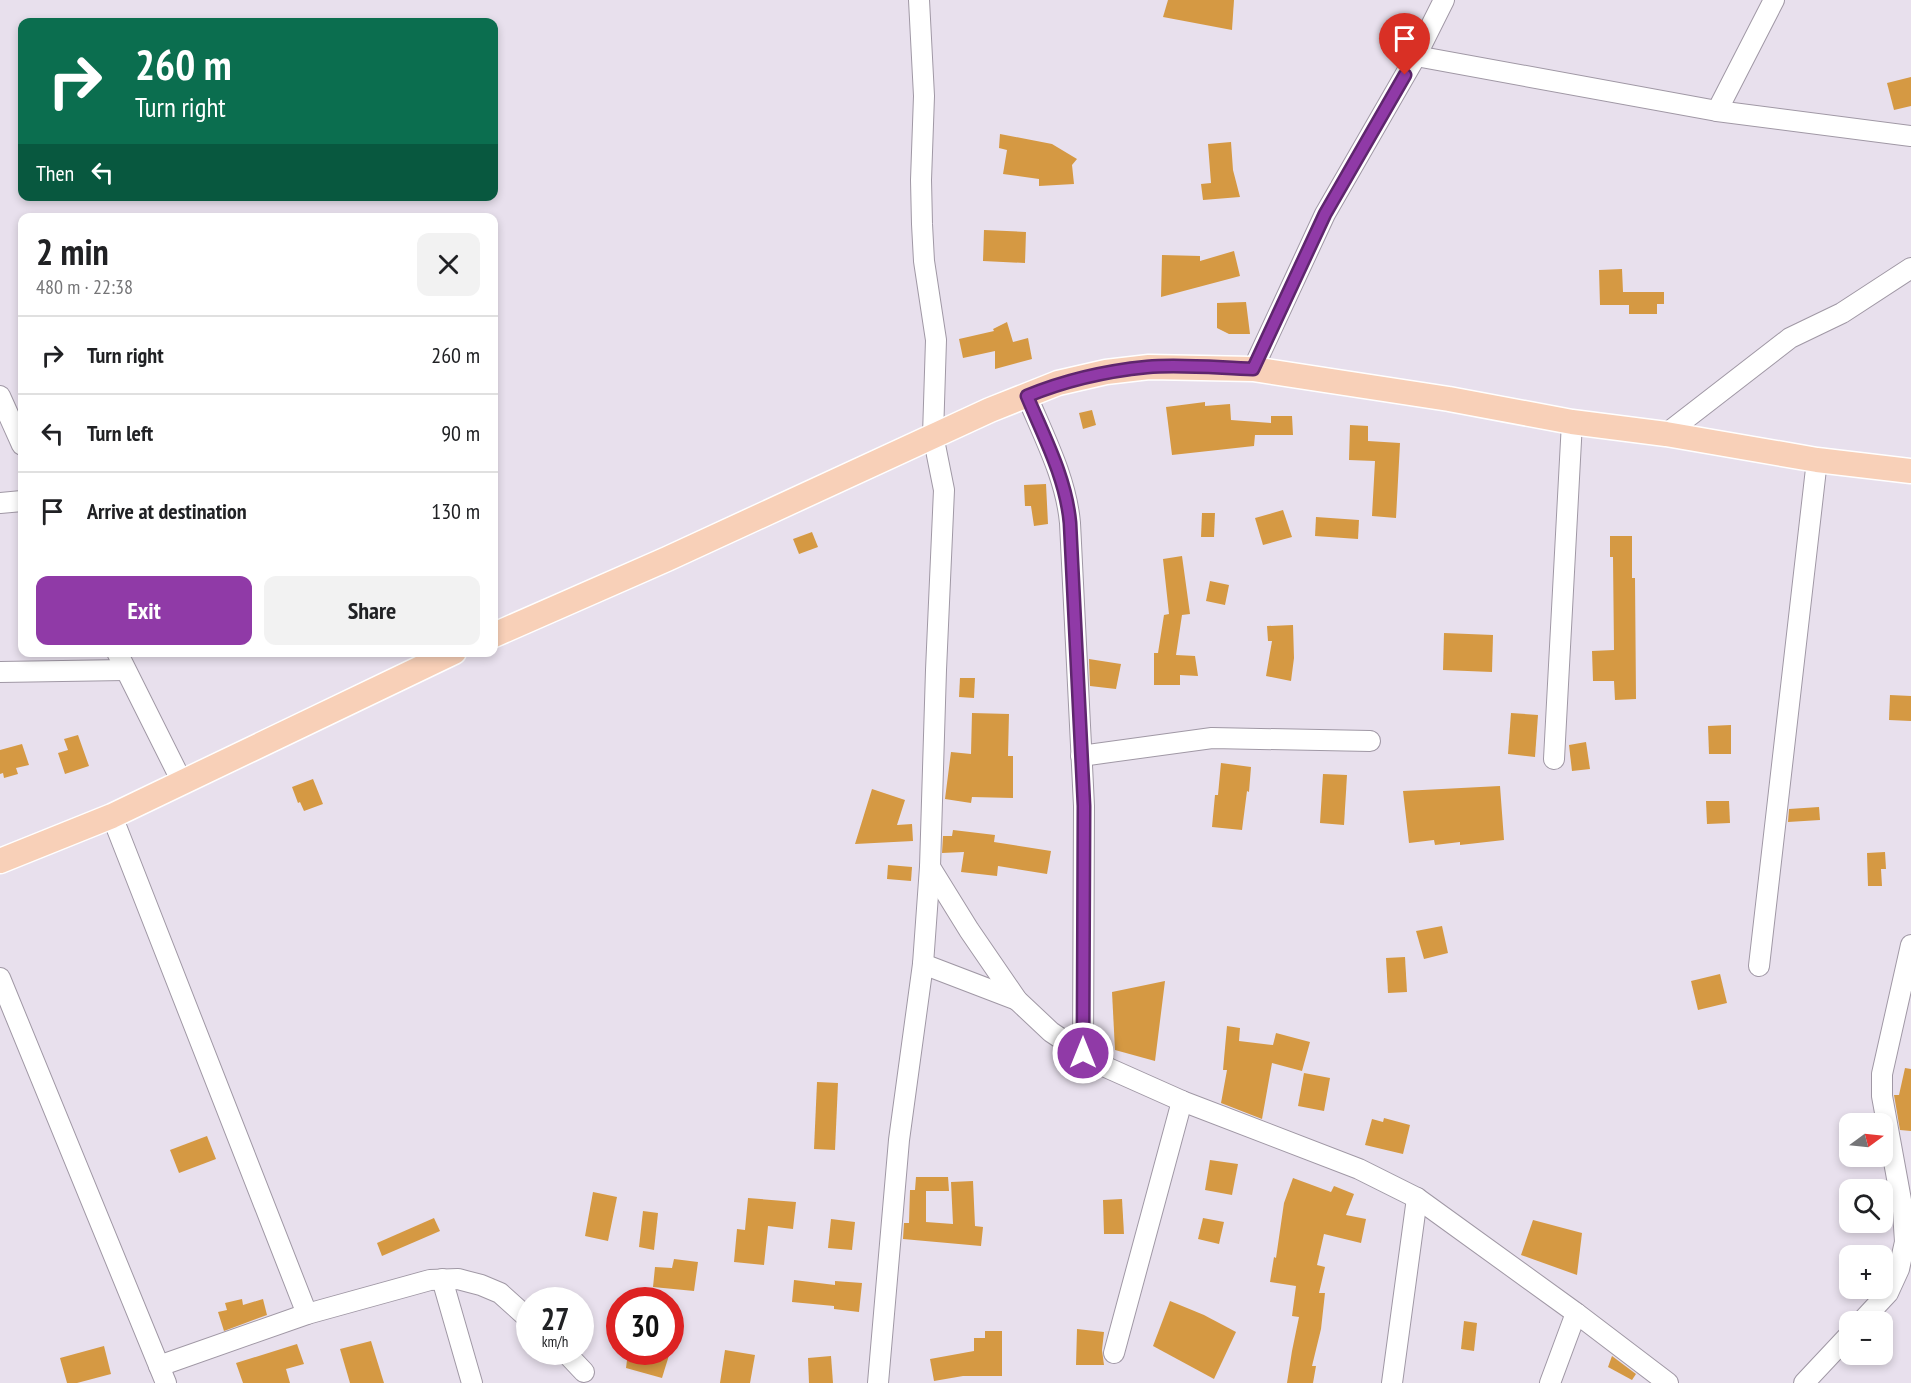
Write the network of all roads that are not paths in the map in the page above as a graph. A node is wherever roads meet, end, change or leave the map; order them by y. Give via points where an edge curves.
1 (919, 0) edge
2 (1444, 0) edge
3 (1774, 0) edge
4 (1416, 56) junction
5 (1717, 111) junction
6 (1911, 136) edge
7 (1911, 268) edge
8 (1253, 369) junction
9 (0, 396) edge
10 (1027, 396) junction
11 (1572, 422) junction
12 (1666, 434) junction
13 (933, 435) junction
14 (18, 436) edge
15 (1817, 460) junction
16 (1911, 471) edge
17 (18, 501) edge
18 (0, 503) edge
19 (498, 633) edge
20 (444, 657) edge
21 (121, 661) edge
22 (0, 672) edge
23 (1370, 741) dead end
24 (1081, 756) junction
25 (1554, 759) dead end
26 (182, 782) junction
27 (112, 816) junction
28 (0, 861) edge
29 (930, 867) junction
30 (1911, 945) edge
31 (922, 964) junction
32 (1759, 966) dead end
33 (0, 978) edge
34 (1017, 1000) junction
35 (1083, 1053) junction
36 (1182, 1101) junction
37 (1417, 1198) junction
38 (442, 1279) junction
39 (1893, 1282) edge
40 (1911, 1286) edge
41 (1893, 1291) edge
42 (1882, 1299) edge
43 (516, 1307) edge
44 (1871, 1311) edge
45 (1576, 1313) junction
46 (307, 1314) junction
47 (1839, 1346) edge
48 (1114, 1353) dead end
49 (577, 1365) edge
50 (584, 1372) dead end
51 (162, 1375) edge
52 (472, 1383) edge
53 (878, 1383) edge
54 (1392, 1383) edge
55 (1550, 1383) edge
56 (1668, 1383) edge
57 (1804, 1383) edge

1 - 13 street via 924,96 922,224 936,340
2 - 4 street
3 - 5 street
4 - 5 street
4 - 8 street via 1325,214
5 - 6 street
7 - 12 street via 1842,313 1790,338
8 - 10 main road via 1149,367 1106,372 1058,383
8 - 11 main road
9 - 14 street
10 - 13 main road
10 - 24 street via 1059,472 1069,509
11 - 12 main road
11 - 25 street
12 - 15 main road
13 - 19 main road
13 - 29 street via 944,490
15 - 16 main road
15 - 32 street
17 - 18 street
20 - 26 main road
21 - 22 street
21 - 26 street
23 - 24 street via 1212,738
24 - 35 street
26 - 27 main road
27 - 28 main road
27 - 46 street
29 - 31 street
29 - 34 street
30 - 39 street via 1882,1074 1905,1242
31 - 34 street
31 - 53 street via 899,1140
33 - 51 street
34 - 35 street via 1051,1032
35 - 36 street
36 - 37 street via 1359,1169
36 - 48 street
37 - 45 street
37 - 54 street
38 - 43 street via 481,1285 500,1293
38 - 46 street
38 - 52 street
40 - 41 street
42 - 44 street
45 - 55 street
45 - 56 street
46 - 51 street
47 - 57 street
49 - 50 street

